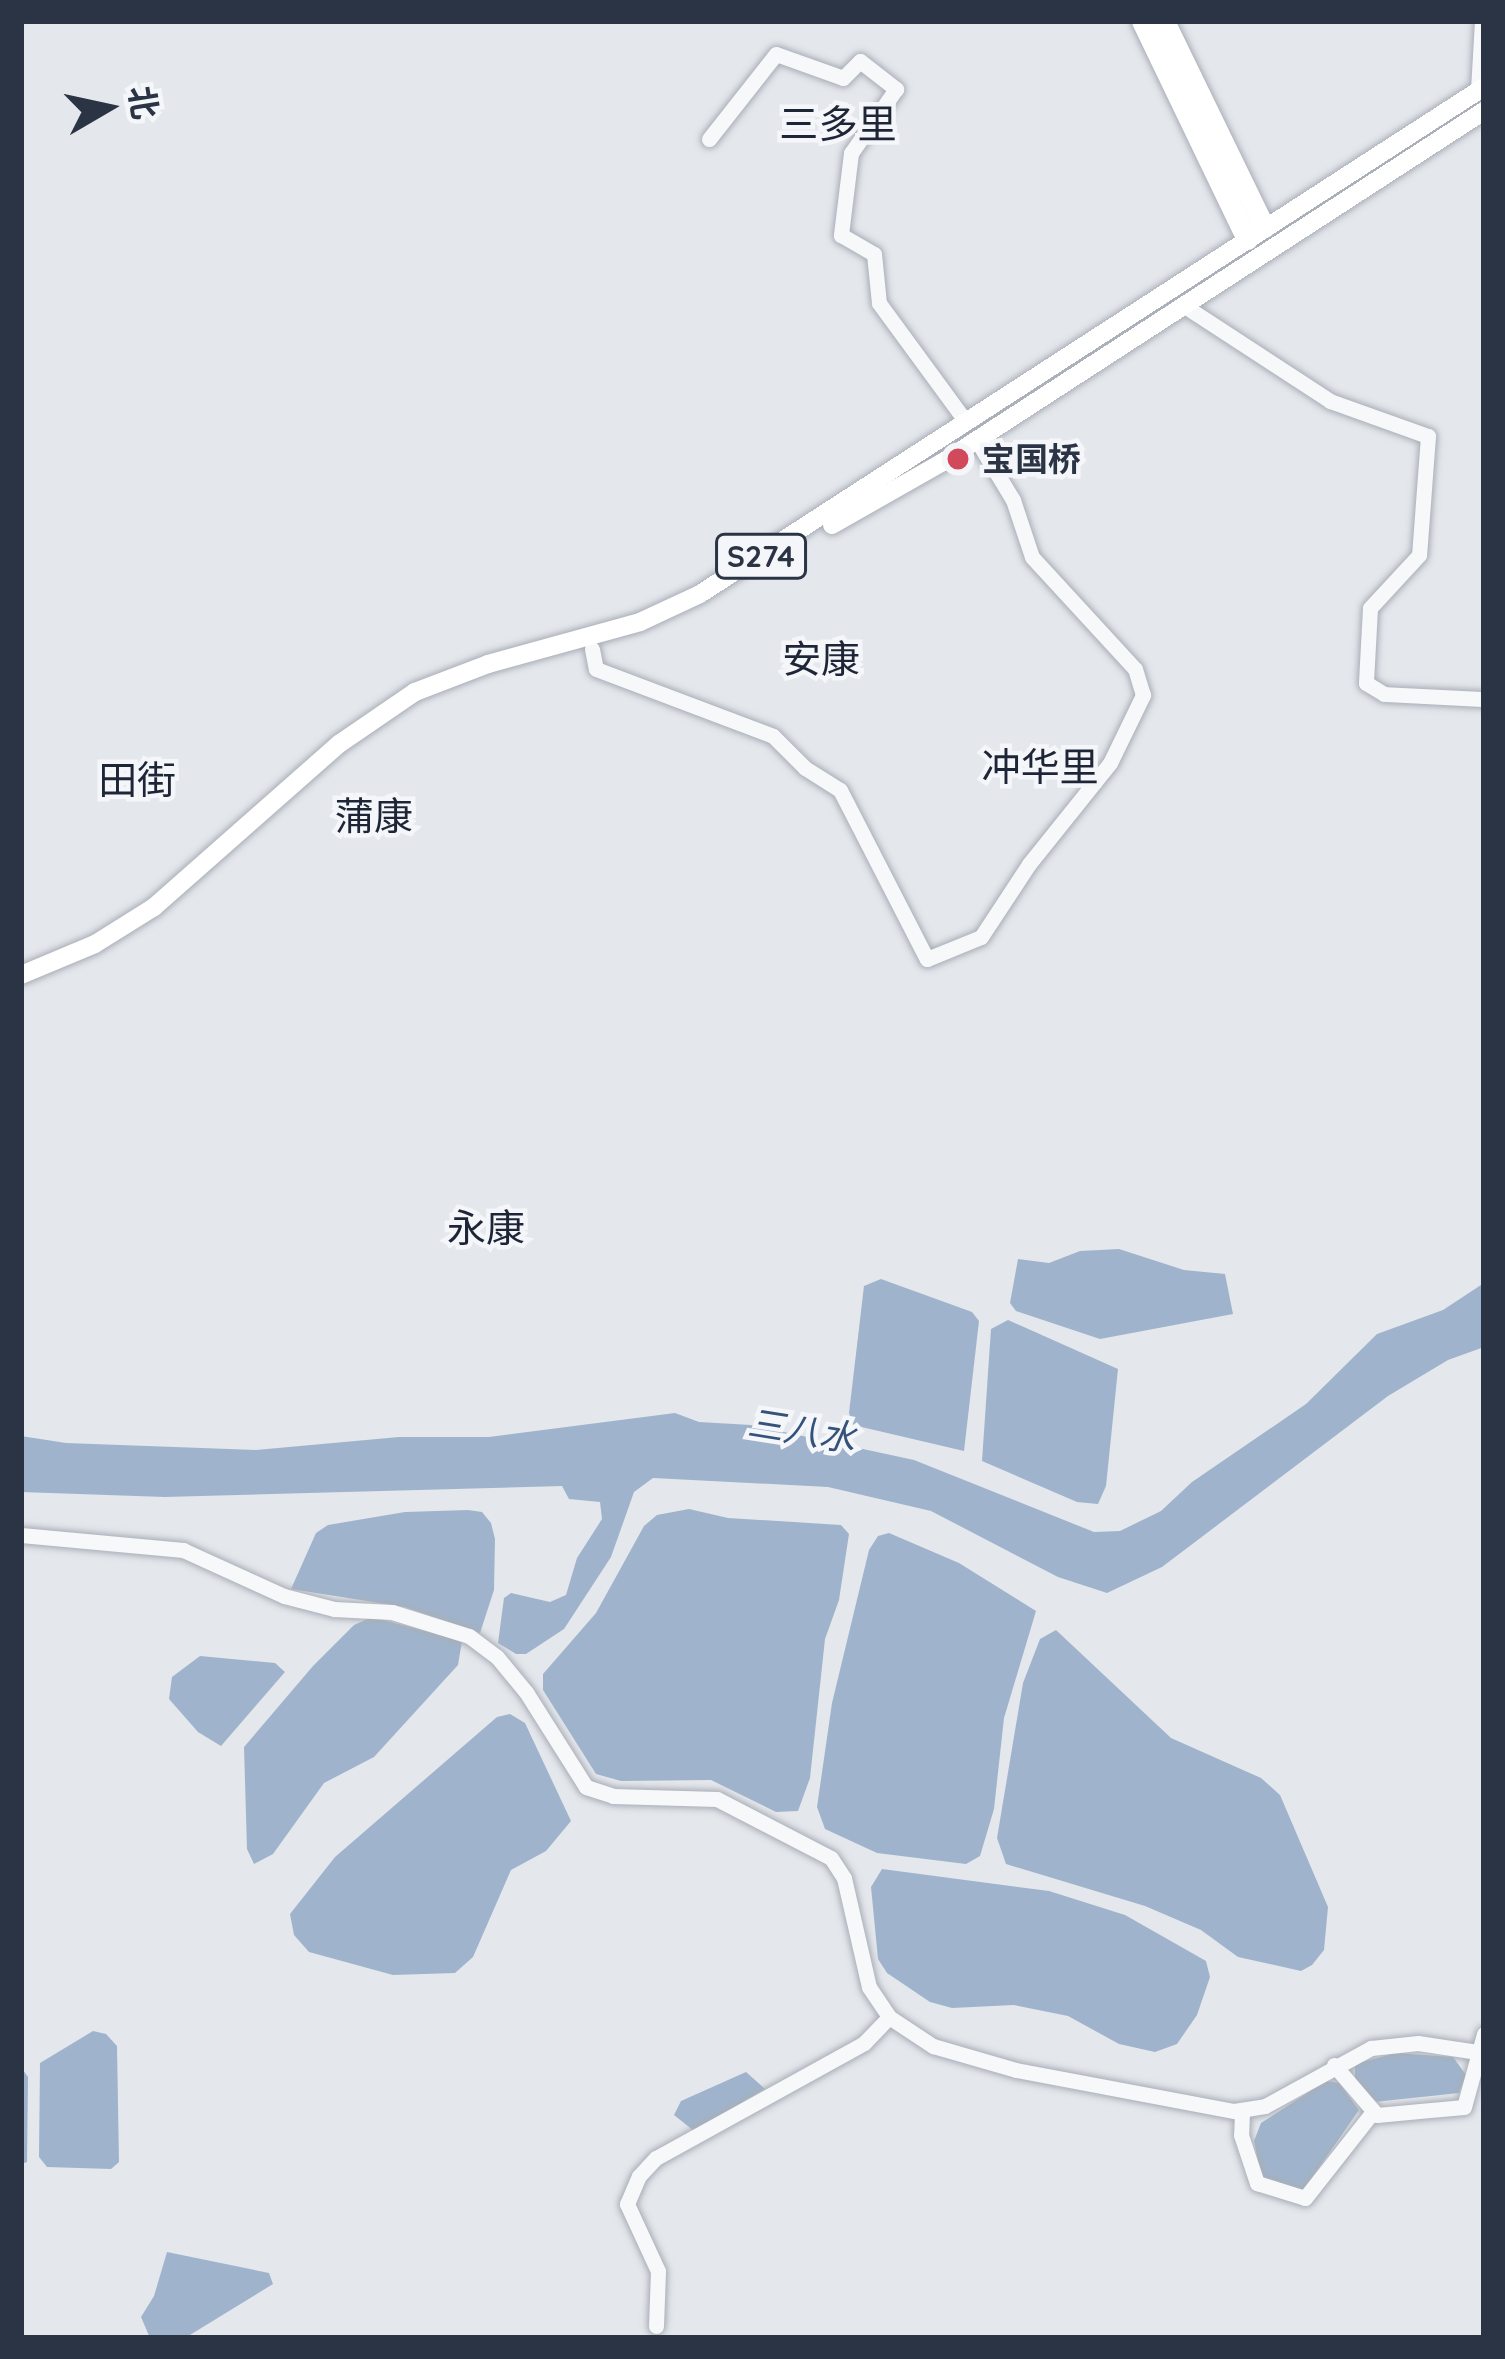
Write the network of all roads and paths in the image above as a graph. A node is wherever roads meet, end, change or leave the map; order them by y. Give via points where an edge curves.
1 (1142, 21) edge
2 (1164, 21) edge
3 (1482, 21) edge
4 (1481, 88) edge
5 (1484, 111) edge
6 (709, 139) dead end
7 (1256, 233) junction
8 (1183, 305) junction
9 (971, 430) junction
10 (592, 649) junction
11 (1484, 699) edge
12 (21, 975) edge
13 (21, 988) edge
14 (21, 1535) edge
15 (889, 2017) junction
16 (1484, 2034) edge
17 (1482, 2052) edge
18 (1334, 2065) junction
19 (1242, 2111) junction
20 (1372, 2113) junction
21 (656, 2326) dead end

1 - 7 highway
2 - 7 highway
3 - 4 street
4 - 7 main road, S274
5 - 8 main road, S274
6 - 9 street via 776,54 843,79 860,61 896,89 851,153 841,235 874,254 879,302
7 - 9 main road, S274
8 - 9 main road, S274
8 - 11 street via 1330,401 1428,436 1419,555 1370,608 1366,682 1384,694
9 - 10 main road, S274 via 706,605
9 - 10 street via 1013,500 1032,557 1135,669 1143,695 1110,763 981,937 927,959 840,790 773,736 596,669
9 - 12 main road, S274 via 666,611 415,692 339,743 154,907
10 - 13 main road, S274 via 421,703 346,753 161,917 100,955
14 - 15 street via 183,1550 284,1596 392,1612 469,1636 526,1692 586,1787 613,1796 717,1799 831,1858 844,1878 862,1970
15 - 19 street via 933,2046 982,2062
15 - 21 street via 865,2043 656,2158 639,2176 627,2204 658,2271
16 - 17 street
17 - 18 street via 1402,2042
17 - 20 street via 1464,2107
18 - 19 street
18 - 20 street
19 - 20 street via 1258,2183 1305,2198

